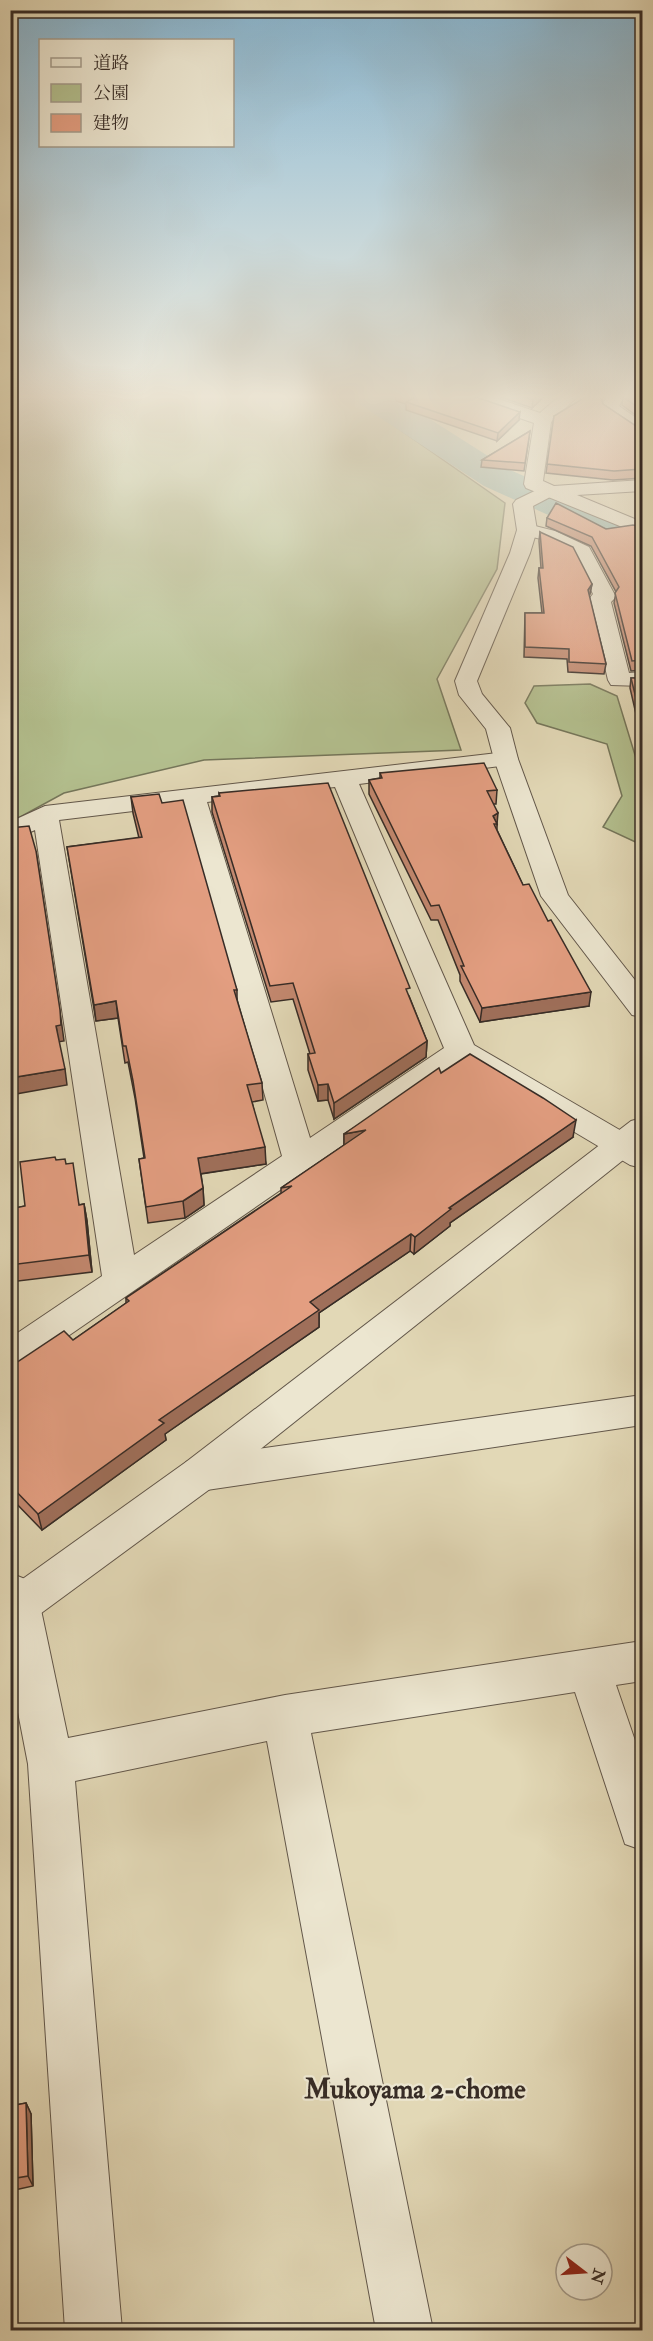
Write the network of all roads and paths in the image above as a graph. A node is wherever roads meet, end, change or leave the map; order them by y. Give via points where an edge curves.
1 (526, 502) edge
2 (575, 502) edge
3 (642, 529) edge
4 (526, 530) junction
5 (642, 680) edge
6 (506, 759) junction
7 (344, 779) junction
8 (193, 797) junction
9 (45, 814) junction
10 (10, 833) edge
11 (642, 1008) edge
12 (461, 1051) junction
13 (636, 1143) edge
14 (300, 1160) junction
15 (121, 1283) junction
16 (10, 1357) edge
17 (642, 1410) edge
18 (200, 1474) junction
19 (13, 1603) edge
20 (642, 1661) edge
21 (590, 1669) junction
22 (285, 1716) junction
23 (51, 1764) junction
24 (642, 1827) edge
25 (93, 2331) edge
26 (405, 2331) edge

1 - 4 street via 523,504
2 - 3 street
4 - 5 street via 548,535 582,551 605,597 600,599 619,680
4 - 6 street via 505,592 466,681 471,695 498,728
6 - 7 street
6 - 11 street via 555,896
7 - 8 street
7 - 12 street
8 - 9 street
8 - 14 street
9 - 10 street
9 - 15 street
12 - 13 street
12 - 14 street
13 - 18 street
14 - 15 street
15 - 16 street
17 - 18 street
18 - 19 street
19 - 23 street
20 - 21 street
21 - 22 street
21 - 24 street
22 - 23 street
22 - 26 street
23 - 25 street

